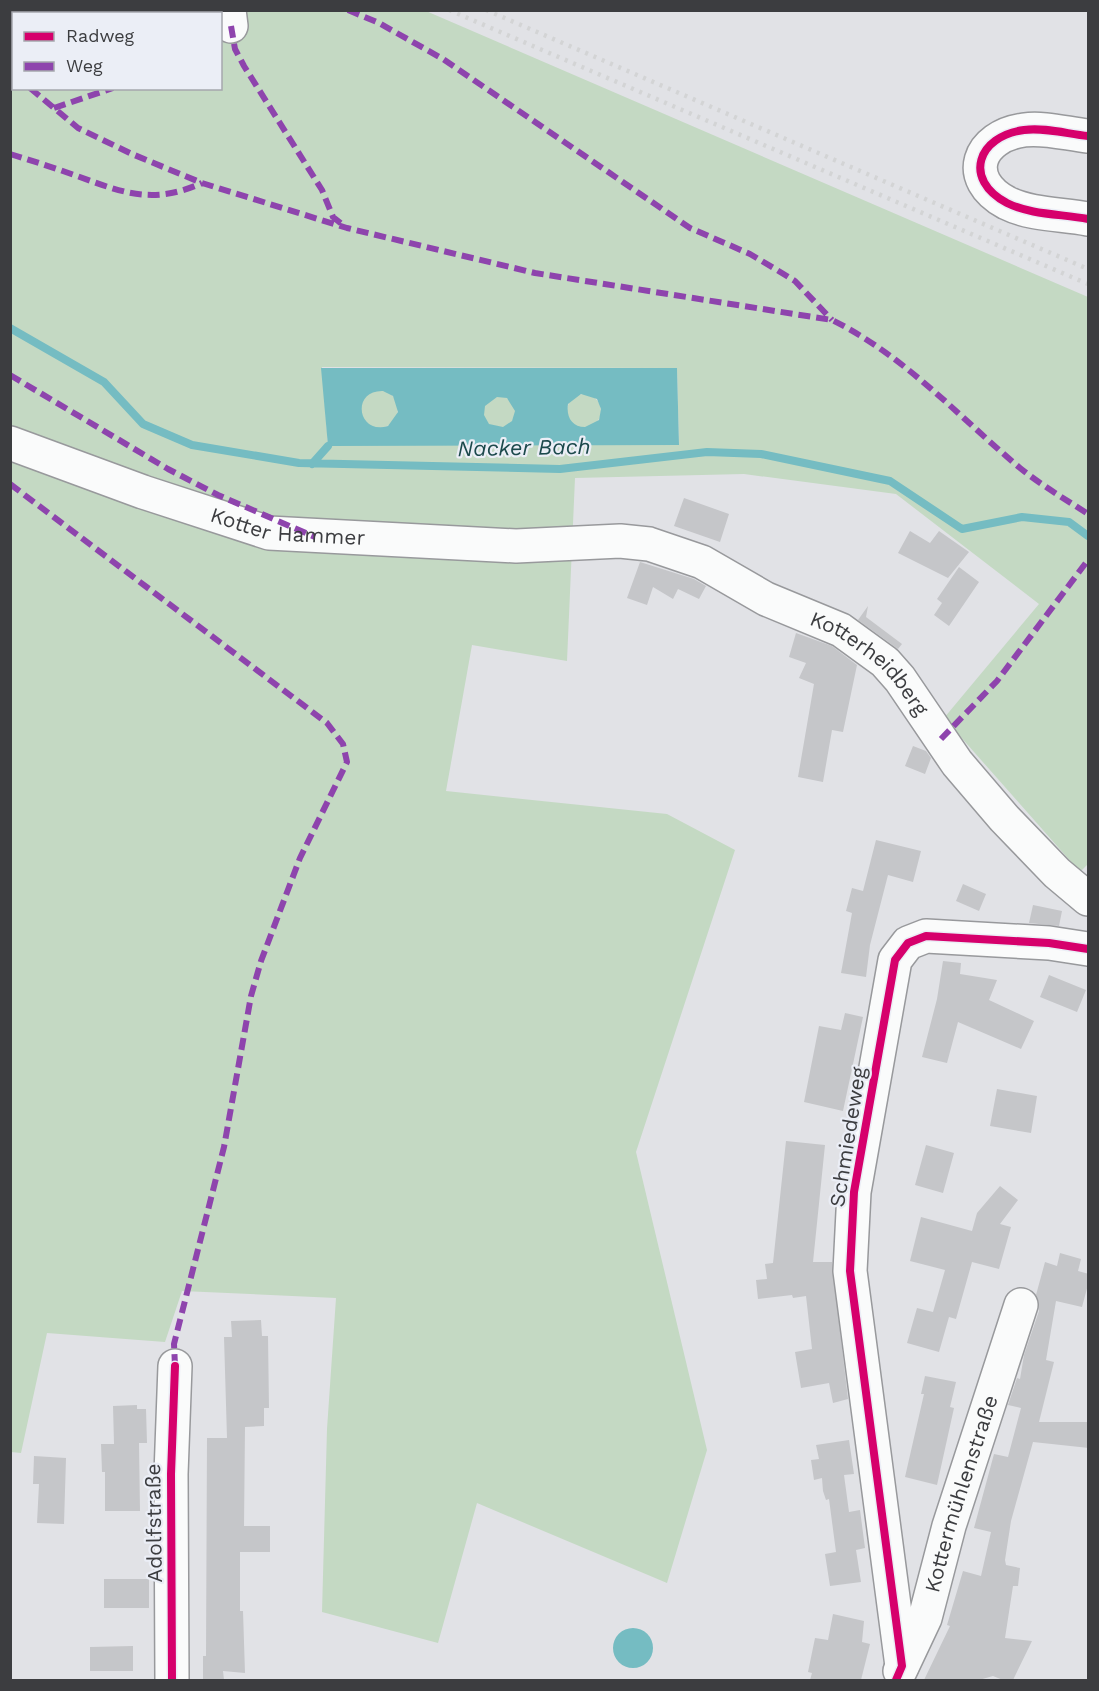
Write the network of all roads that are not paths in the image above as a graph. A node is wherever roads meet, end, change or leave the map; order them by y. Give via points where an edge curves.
1 (1089, 136) edge
2 (1089, 219) edge
3 (10, 443) edge
4 (578, 544) joint
5 (1089, 899) edge
6 (1089, 949) edge
7 (1021, 1305) dead end
8 (175, 1366) dead end
9 (899, 1673) edge
10 (172, 1680) edge

1 - 2 street via 1027,129 1013,132 984,151 978,166 982,181 1008,203 1033,212
3 - 4 street, Kotter Hammer via 269,533 516,546
4 - 5 street, Kotterheidberg via 620,541 677,552 766,599 841,630 885,663 957,763 1004,818 1057,873
6 - 9 street, Schmiedeweg via 926,936 908,943 895,960 854,1192 850,1271
7 - 9 street, Kottermühlenstraße via 949,1526 925,1618
8 - 10 street, Adolfstraße

